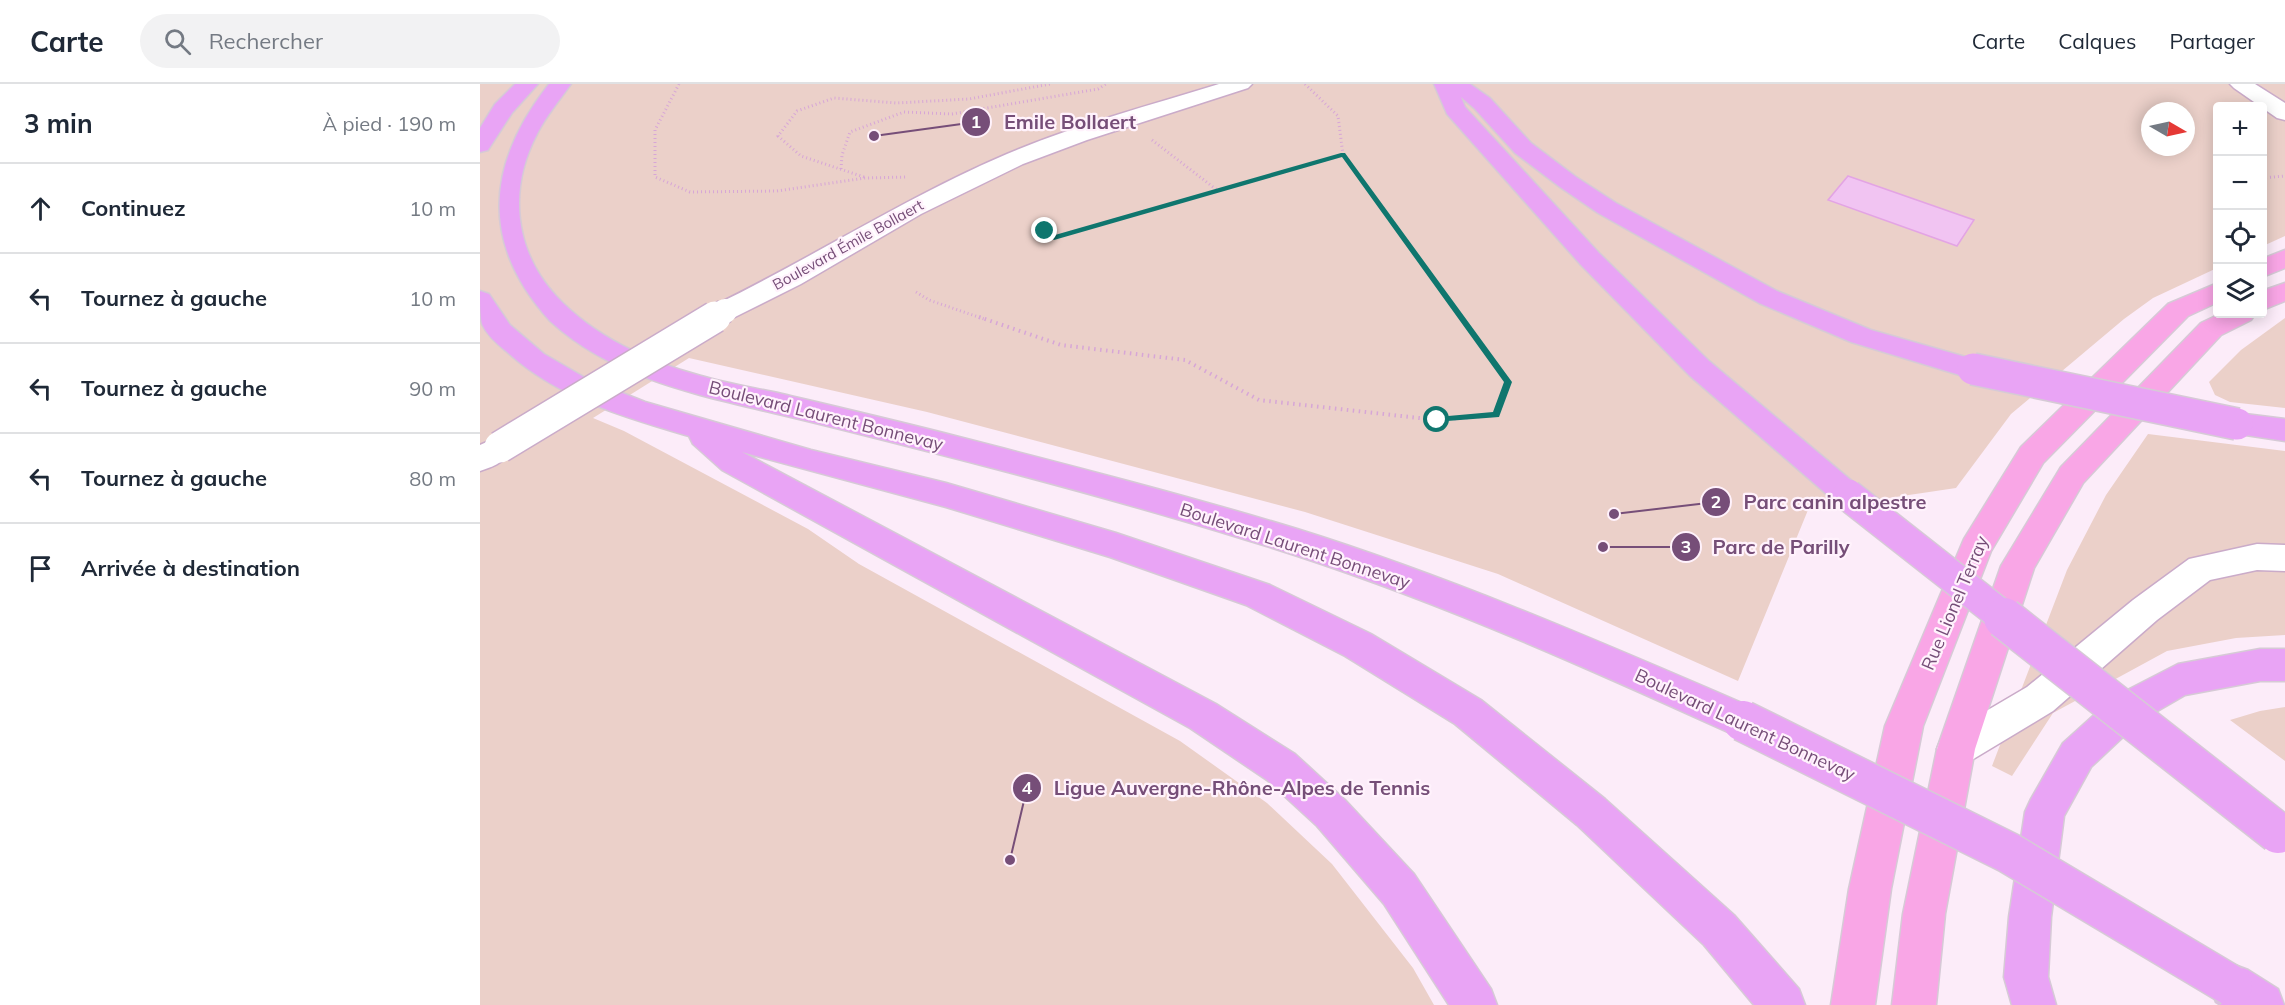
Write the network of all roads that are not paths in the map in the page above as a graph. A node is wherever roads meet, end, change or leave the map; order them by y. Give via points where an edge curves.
1 (527, 84) edge
2 (560, 84) edge
3 (1241, 84) edge
4 (1444, 84) edge
5 (1457, 84) edge
6 (2241, 84) edge
7 (2285, 113) edge
8 (480, 145) edge
9 (2285, 258) edge
10 (2267, 267) edge
11 (2285, 291) edge
12 (2213, 293) edge
13 (480, 300) edge
14 (2267, 300) edge
15 (2233, 318) edge
16 (696, 429) junction
17 (2285, 430) edge
18 (490, 453) edge
19 (2285, 558) edge
20 (2285, 665) edge
21 (1956, 749) junction
22 (2282, 836) edge
23 (2247, 996) edge
24 (1475, 1005) edge
25 (1783, 1005) edge
26 (1853, 1005) edge
27 (1914, 1005) edge
28 (2034, 1005) edge

1 - 8 highway via 503,109
2 - 23 highway, Boulevard Laurent Bonnevay, bridge via 521,139 508,172 504,208 509,240 520,270 547,303 592,340 670,377 1175,507 1347,559 1557,639 1743,721 2009,853
3 - 18 lane, Boulevard Émile Bollaert, bridge via 1015,159 948,190 725,311
4 - 22 highway, bridge via 1455,109 1598,267 1699,368 1848,495
5 - 17 highway, bridge via 1482,103 1523,148 1608,208 1768,297 1861,336 1973,369 2237,424
6 - 7 lane
9 - 10 main road
11 - 14 main road
12 - 26 main road, Rue Lionel Terray via 2178,310 2032,455 1976,548 1904,726 1870,889
13 - 16 highway via 500,332 534,361 577,386
15 - 21 main road via 2211,329 2072,475 2018,566
16 - 24 highway via 733,462 1203,716 1281,767 1331,813 1399,889
16 - 25 highway via 946,495 1116,546 1258,595 1358,645 1468,712 1591,812 1719,930
19 - 21 lane via 2257,557 2201,569 2145,610 2040,699
20 - 28 highway via 2260,665 2178,680 2127,710 2077,755 2045,812 2026,977
21 - 27 main road via 1924,914

